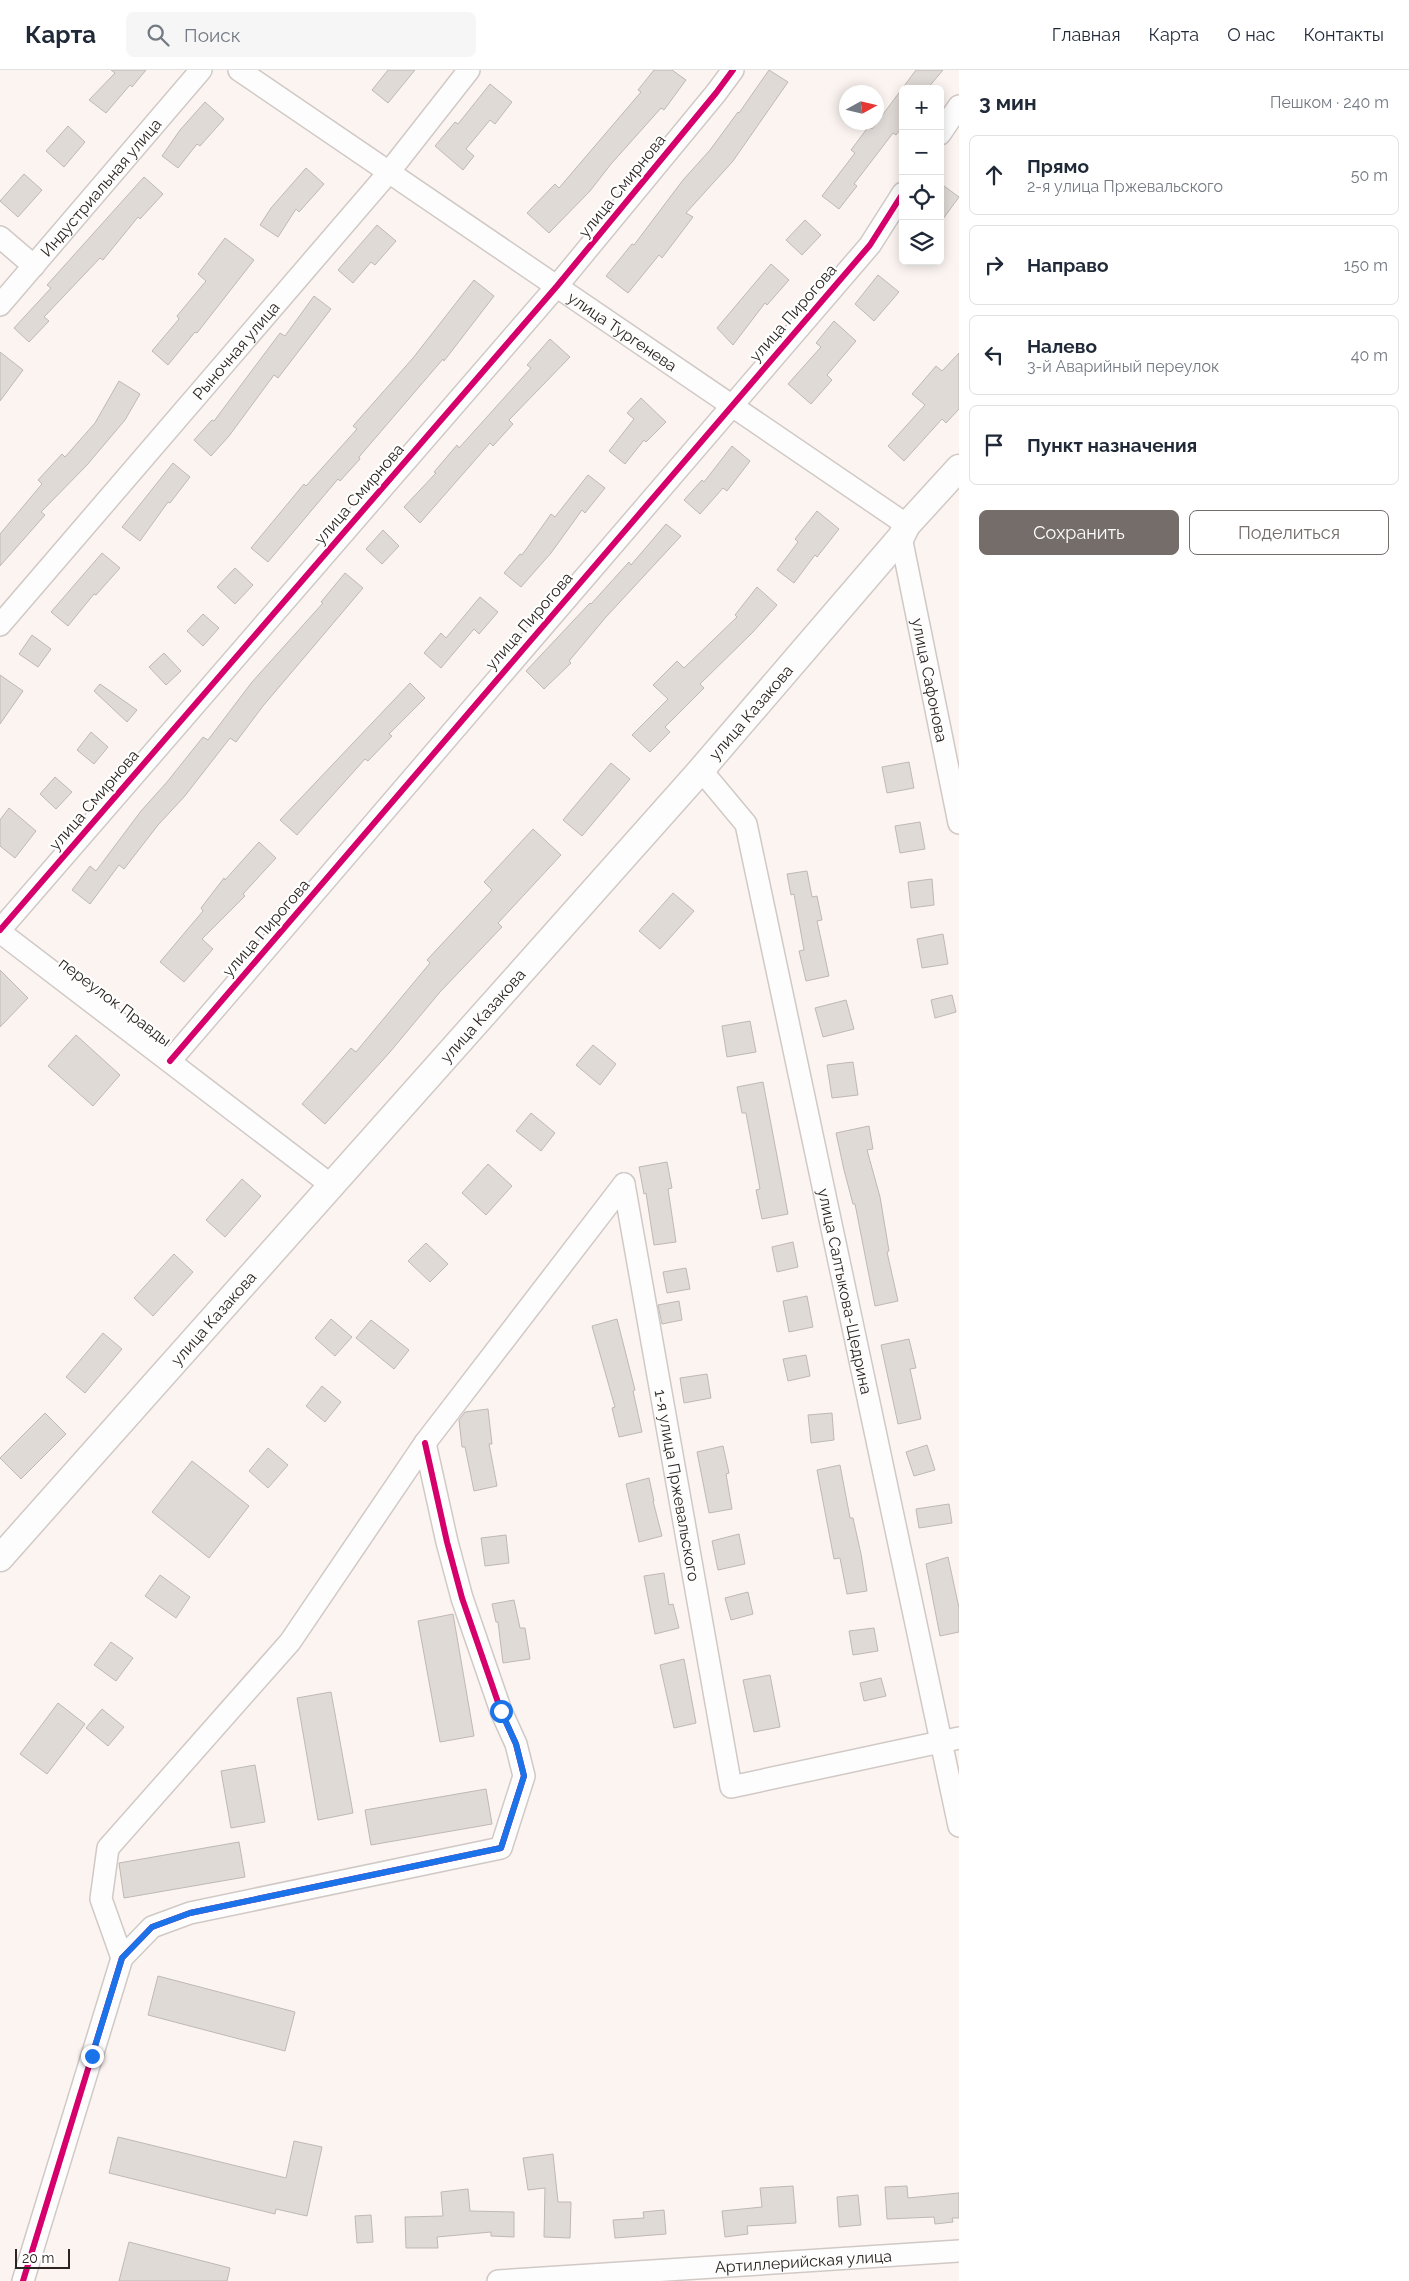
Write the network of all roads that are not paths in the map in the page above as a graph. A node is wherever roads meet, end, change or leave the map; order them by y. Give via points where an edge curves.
1 (201, 70) edge
2 (239, 70) edge
3 (469, 70) edge
4 (733, 70) edge
5 (959, 106) edge
6 (943, 130) edge
7 (389, 172) junction
8 (899, 199) edge
9 (0, 236) edge
10 (34, 266) junction
11 (557, 286) junction
12 (0, 305) edge
13 (732, 405) junction
14 (959, 468) edge
15 (904, 531) junction
16 (0, 625) edge
17 (701, 770) junction
18 (959, 823) edge
19 (0, 931) edge
20 (170, 1061) junction
21 (332, 1184) junction
22 (425, 1443) junction
23 (0, 1558) edge
24 (950, 1740) edge
25 (959, 1826) edge
26 (122, 1958) junction
27 (959, 2250) edge
28 (23, 2281) edge
29 (498, 2281) edge

1 - 10 street, Индустриальная улица
2 - 7 street, улица Тургенева
3 - 7 street, Рыночная улица
4 - 11 street, улица Смирнова
5 - 6 street
7 - 11 street, улица Тургенева
7 - 16 street, Рыночная улица
8 - 13 street, улица Пирогова via 870,245
9 - 10 street
10 - 12 street, Индустриальная улица
11 - 13 street, улица Тургенева
11 - 19 street, улица Смирнова
13 - 15 street, улица Тургенева
13 - 20 street, улица Пирогова
14 - 15 main road, улица Казакова
15 - 17 main road, улица Казакова
15 - 18 street, улица Сафонова
17 - 21 main road, улица Казакова
17 - 24 street, улица Салтыкова-Щедрина via 746,824
19 - 20 street, переулок Правды
20 - 21 street, переулок Правды
21 - 23 main road, улица Казакова
22 - 24 street, 1-я улица Пржевальского via 624,1184 730,1787
22 - 26 street via 290,1642 108,1848 101,1899
22 - 26 street via 462,1598 501,1711 516,1744 524,1776 501,1848 190,1913 152,1927
24 - 25 street, улица Салтыкова-Щедрина
26 - 28 street
27 - 29 street, Артиллерийская улица

